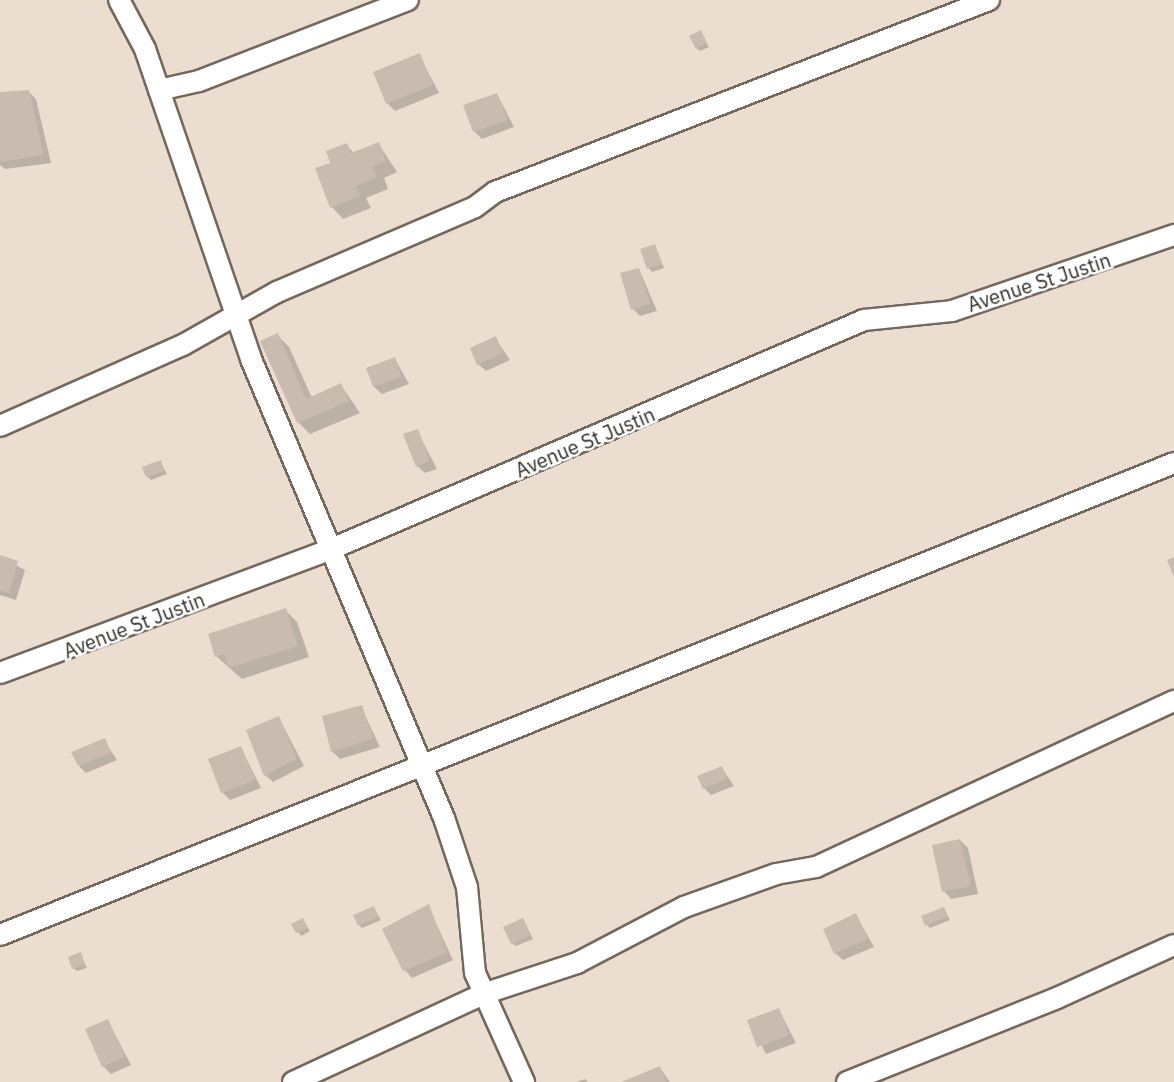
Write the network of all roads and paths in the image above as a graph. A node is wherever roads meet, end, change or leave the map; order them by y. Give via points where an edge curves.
1 (119, 0) edge
2 (408, 0) edge
3 (989, 0) edge
4 (159, 90) junction
5 (1174, 235) edge
6 (235, 314) junction
7 (0, 426) edge
8 (1174, 463) edge
9 (329, 550) junction
10 (0, 673) edge
11 (1174, 701) edge
12 (422, 767) junction
13 (0, 935) edge
14 (1174, 945) edge
15 (486, 993) junction
16 (293, 1082) edge
17 (524, 1082) edge
18 (847, 1082) edge

1 - 4 street
2 - 4 street via 199,81
3 - 6 street via 495,192 475,207
4 - 6 street
5 - 9 street, Avenue St Justin via 952,311 864,320
6 - 7 street via 146,362
6 - 9 street
8 - 12 street
9 - 10 street, Avenue St Justin
9 - 12 street
11 - 15 street via 816,867 776,874 684,908 577,963
12 - 13 street
12 - 15 street via 467,887 475,973
14 - 18 street via 1057,999
15 - 16 street
15 - 17 street

